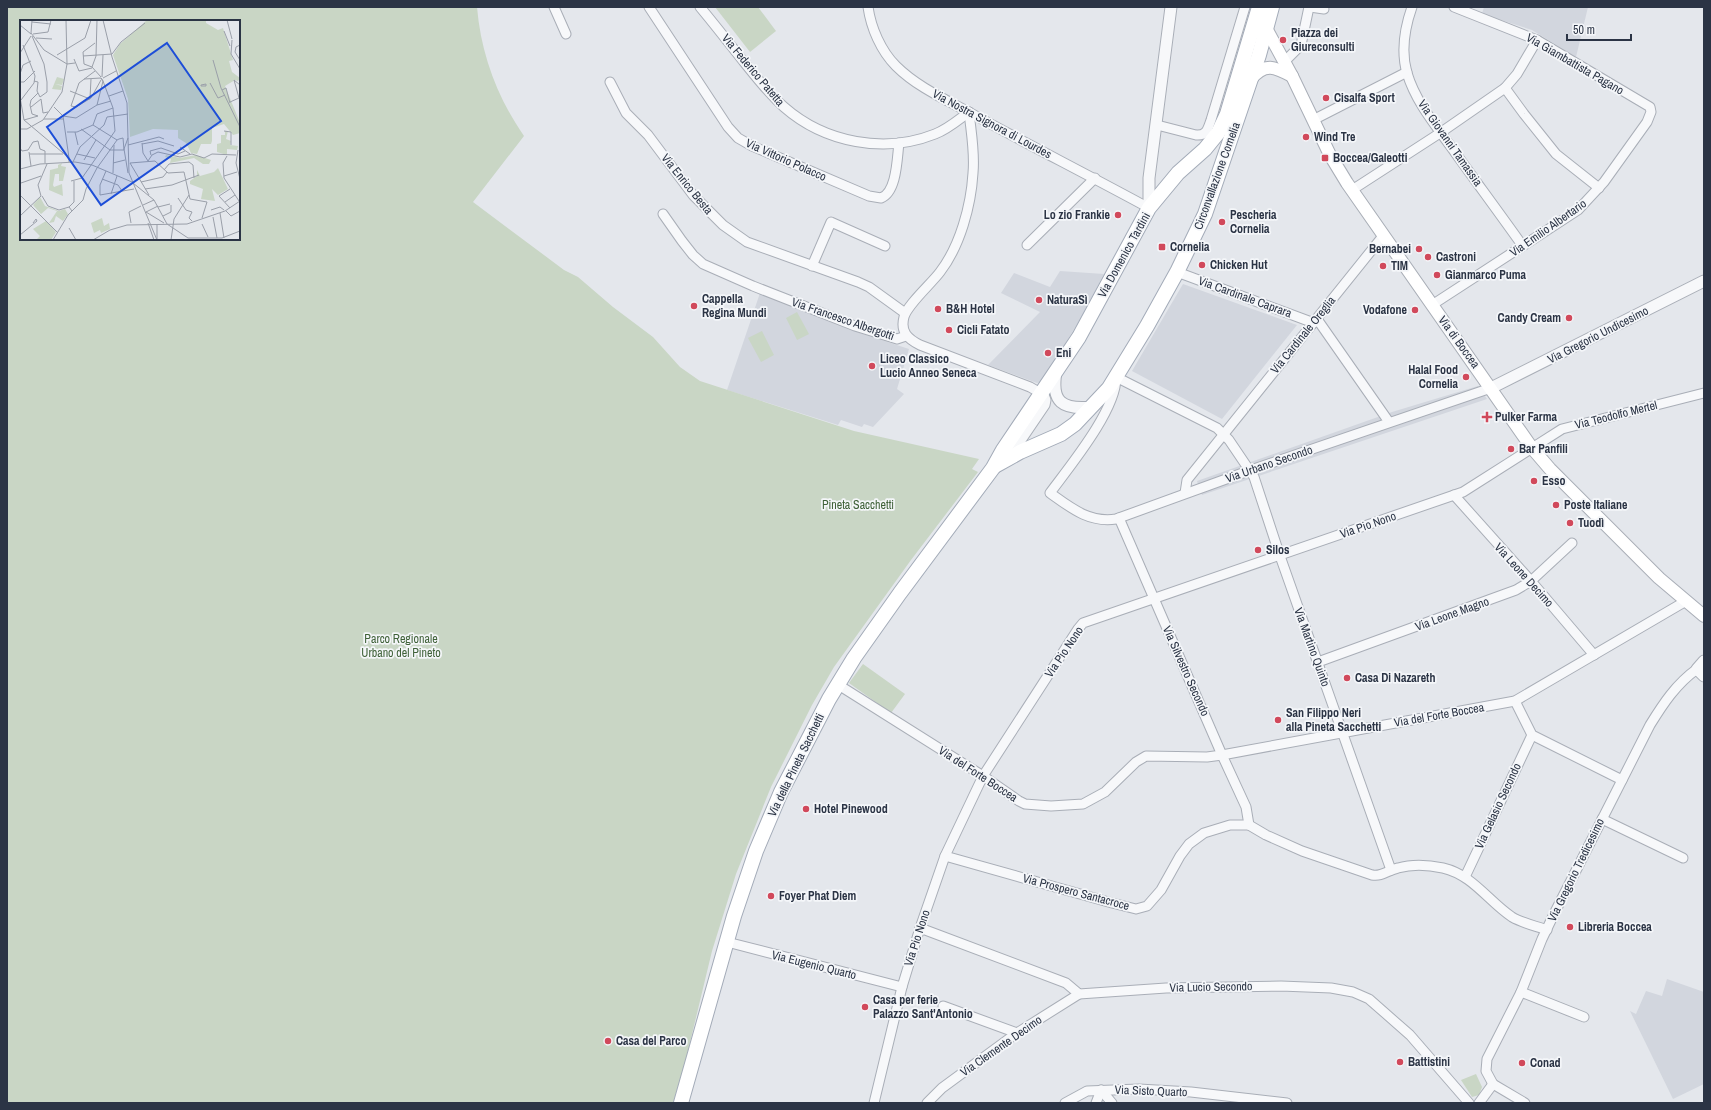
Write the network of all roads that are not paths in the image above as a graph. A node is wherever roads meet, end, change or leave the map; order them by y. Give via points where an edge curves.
1 (554, 7) edge
2 (649, 7) edge
3 (700, 7) edge
4 (868, 7) edge
5 (1171, 7) edge
6 (1245, 7) edge
7 (1272, 7) edge
8 (1309, 7) edge
9 (1412, 7) edge
10 (1454, 7) edge
11 (1257, 9) edge
12 (1324, 9) dead end
13 (1266, 28) junction
14 (566, 34) dead end
15 (1537, 40) junction
16 (1284, 62) junction
17 (1407, 72) junction
18 (1292, 76) junction
19 (1250, 79) junction
20 (610, 82) dead end
21 (1505, 88) junction
22 (1650, 107) joint
23 (969, 112) junction
24 (1313, 120) junction
25 (1156, 125) junction
26 (1440, 132) junction
27 (899, 143) junction
28 (1095, 178) junction
29 (1599, 188) junction
30 (1352, 190) junction
31 (1149, 208) junction
32 (663, 214) dead end
33 (1384, 236) junction
34 (1027, 245) dead end
35 (1522, 245) junction
36 (885, 246) dead end
37 (812, 266) junction
38 (1177, 272) junction
39 (1704, 281) edge
40 (1432, 305) junction
41 (905, 313) junction
42 (1315, 321) junction
43 (906, 336) junction
44 (1056, 371) junction
45 (1116, 377) junction
46 (1491, 388) junction
47 (1042, 393) junction
48 (1704, 393) edge
49 (1092, 407) junction
50 (1389, 422) junction
51 (1223, 434) junction
52 (1532, 448) junction
53 (1009, 458) junction
54 (993, 468) junction
55 (1250, 470) junction
56 (1050, 493) joint
57 (1185, 493) junction
58 (1454, 495) junction
59 (1119, 518) junction
60 (1572, 543) dead end
61 (1280, 556) junction
62 (1531, 581) junction
63 (1154, 599) junction
64 (1686, 601) junction
65 (1704, 616) edge
66 (1594, 655) junction
67 (1704, 661) edge
68 (1318, 662) junction
69 (1700, 673) edge
70 (837, 684) junction
71 (1515, 701) junction
72 (1342, 732) junction
73 (1532, 735) junction
74 (1222, 755) junction
75 (982, 776) junction
76 (1622, 780) junction
77 (1602, 819) junction
78 (1249, 825) junction
79 (945, 856) junction
80 (1683, 858) dead end
81 (1391, 870) junction
82 (1465, 877) junction
83 (920, 928) junction
84 (1547, 930) junction
85 (727, 942) junction
86 (902, 987) junction
87 (1521, 992) junction
88 (1079, 994) junction
89 (943, 1006) dead end
90 (1584, 1017) dead end
91 (1016, 1033) junction
92 (1493, 1084) junction
93 (1101, 1090) junction
94 (681, 1103) edge
95 (874, 1103) edge
96 (927, 1103) edge
97 (1065, 1103) edge
98 (1096, 1103) edge
99 (1112, 1103) edge
100 (1287, 1103) edge
101 (1469, 1103) edge
102 (1479, 1103) edge
103 (1525, 1103) edge

1 - 14 street
2 - 27 street, Via Vittorio Polacco via 728,127 738,138 752,146 869,196 881,198 888,194 892,186
3 - 27 street, Via Federico Patetta via 766,89 792,113 818,129 839,137 874,144
4 - 23 street, Via Nostra Signora di Lourdes via 877,37 895,65 916,82
5 - 25 street, Via Domenico Tardini
6 - 25 street, Circonvallazione Cornelia via 1206,132 1196,136
7 - 13 main road, Circonvallazione Cornelia
8 - 12 street
8 - 16 street via 1300,45
9 - 17 street, Via Giovanni Tamassia via 1405,42
10 - 15 street, Via Giambattista Pagano
11 - 13 main road
11 - 31 main road, Circonvallazione Cornelia via 1227,114 1218,133 1206,149 1178,173
13 - 16 main road, Via di Boccea
13 - 19 main road, Circonvallazione Cornelia
15 - 21 street via 1518,74
15 - 22 street, Via Giambattista Pagano
16 - 18 main road, Via di Boccea
17 - 24 street
17 - 26 street, Via Giovanni Tamassia via 1418,98
18 - 19 main road via 1269,67 1260,70
18 - 24 main road, Via di Boccea
19 - 38 main road, Circonvallazione Cornelia via 1208,208
20 - 37 street, Via Enrico Besta via 628,116 648,135 693,195 723,225 747,242
21 - 26 street
21 - 29 street via 1556,154
22 - 29 street, Via Emilio Albertario via 1649,118
23 - 27 street, Via Federico Patetta via 935,134
23 - 28 street, Via Nostra Signora di Lourdes
23 - 41 street via 973,172 962,225 943,268
24 - 30 main road, Via di Boccea via 1333,161
25 - 31 street, Via Domenico Tardini via 1149,178
26 - 30 street
26 - 35 street, Via Giovanni Tamassia
28 - 31 street, Via Nostra Signora di Lourdes
28 - 34 street
29 - 35 street, Via Emilio Albertario via 1572,214
30 - 33 main road, Via di Boccea
31 - 44 main road, Via Domenico Tardini via 1079,337
32 - 43 street, Via Francesco Albergotti via 693,255 703,264 855,326 897,339
33 - 40 main road, Via di Boccea
33 - 42 street, Via Cardinale Oreglia
35 - 40 street, Via Emilio Albertario
36 - 37 street via 831,222
37 - 41 street, Via Enrico Besta via 864,284
38 - 42 street, Via Cardinale Caprara
38 - 45 main road, Circonvallazione Cornelia
39 - 46 street, Via Gregorio Undicesimo
40 - 46 main road, Via di Boccea
41 - 43 street via 903,324
42 - 50 street
42 - 51 street, Via Cardinale Oreglia
43 - 47 street, Via Francesco Albergotti via 920,345
44 - 47 main road, Via Domenico Tardini
44 - 49 street via 1054,390 1060,401 1072,407
45 - 49 main road, Circonvallazione Cornelia
45 - 51 street, Via Martino Quinto via 1211,425
45 - 56 street, Circonvallazione Cornelia via 1116,386 1102,419
46 - 50 street, Via Urbano Secondo
46 - 52 main road, Via di Boccea
47 - 53 street, Via Domenico Tardini via 1046,403
47 - 54 main road, Via Domenico Tardini
48 - 52 street, Via Teodolfo Mertel via 1562,429
49 - 53 main road, Circonvallazione Cornelia via 1066,431
50 - 55 street, Via Urbano Secondo
51 - 55 street, Via Martino Quinto
51 - 57 street, Via Cardinale Oreglia via 1187,480
52 - 58 street, Via Pio Nono via 1485,479
52 - 64 main road, Via di Boccea via 1659,578
53 - 54 main road, Circonvallazione Cornelia
54 - 70 main road, Via della Pineta Sacchetti via 900,593
55 - 57 street, Via Urbano Secondo
55 - 61 street, Via Martino Quinto
56 - 59 street, Via Urbano Secondo via 1087,517 1102,520
57 - 59 street, Via Urbano Secondo
58 - 61 street, Via Pio Nono
58 - 62 street, Via Leone Decimo
59 - 63 street, Via Silvestro Secondo
60 - 62 street, Via Leone Magno
61 - 63 street, Via Pio Nono
61 - 68 street, Via Martino Quinto
62 - 66 street, Via Leone Decimo
62 - 68 street, Via Leone Magno via 1510,593
63 - 74 street, Via Silvestro Secondo
63 - 75 street, Via Pio Nono via 1085,622 1080,627
64 - 65 main road, Via di Boccea
64 - 66 street, Via del Forte Boccea
66 - 71 street, Via del Forte Boccea
67 - 69 street
68 - 72 street, Via Martino Quinto
69 - 76 street, Via Gregorio Tredicesimo via 1686,677 1666,698
70 - 75 street, Via del Forte Boccea
70 - 85 main road, Via della Pineta Sacchetti via 773,809 750,866
71 - 72 street, Via del Forte Boccea
71 - 73 street
72 - 74 street, Via del Forte Boccea
72 - 81 street, Via Martino Quinto
73 - 76 street
73 - 82 street, Via Gelasio Secondo
74 - 75 street, Via del Forte Boccea via 1146,756 1136,762 1105,792 1083,804 1069,806 1025,804
74 - 78 street, Via Silvestro Secondo via 1246,807
75 - 79 street, Via Pio Nono
76 - 77 street, Via Gregorio Tredicesimo
77 - 80 street
77 - 84 street, Via Gregorio Tredicesimo
78 - 79 street, Via Prospero Santacroce via 1224,826 1197,837 1182,852 1158,895 1147,906 1139,908 1112,903
78 - 81 street via 1302,851 1358,871 1379,876
79 - 83 street, Via Pio Nono
81 - 82 street via 1409,866 1434,866
82 - 84 street via 1512,917
83 - 86 street, Via Pio Nono
83 - 88 street via 1066,983
84 - 87 street, Via Gregorio Tredicesimo
85 - 86 street, Via Eugenio Quarto
85 - 94 main road, Via della Pineta Sacchetti
86 - 95 street, Via Pio Nono
87 - 90 street
87 - 92 street, Via Gregorio Tredicesimo via 1487,1060 1486,1071
88 - 91 street, Via Clemente Decimo
88 - 101 street, Via Lucio Secondo via 1166,988 1281,986 1331,988 1353,992 1369,999 1410,1035
89 - 91 street
91 - 96 street, Via Clemente Decimo via 946,1084
92 - 102 street
92 - 103 street
93 - 97 street, Via Sisto Quarto via 1087,1091
93 - 98 street
93 - 99 street
93 - 100 street, Via Sisto Quarto via 1191,1092

